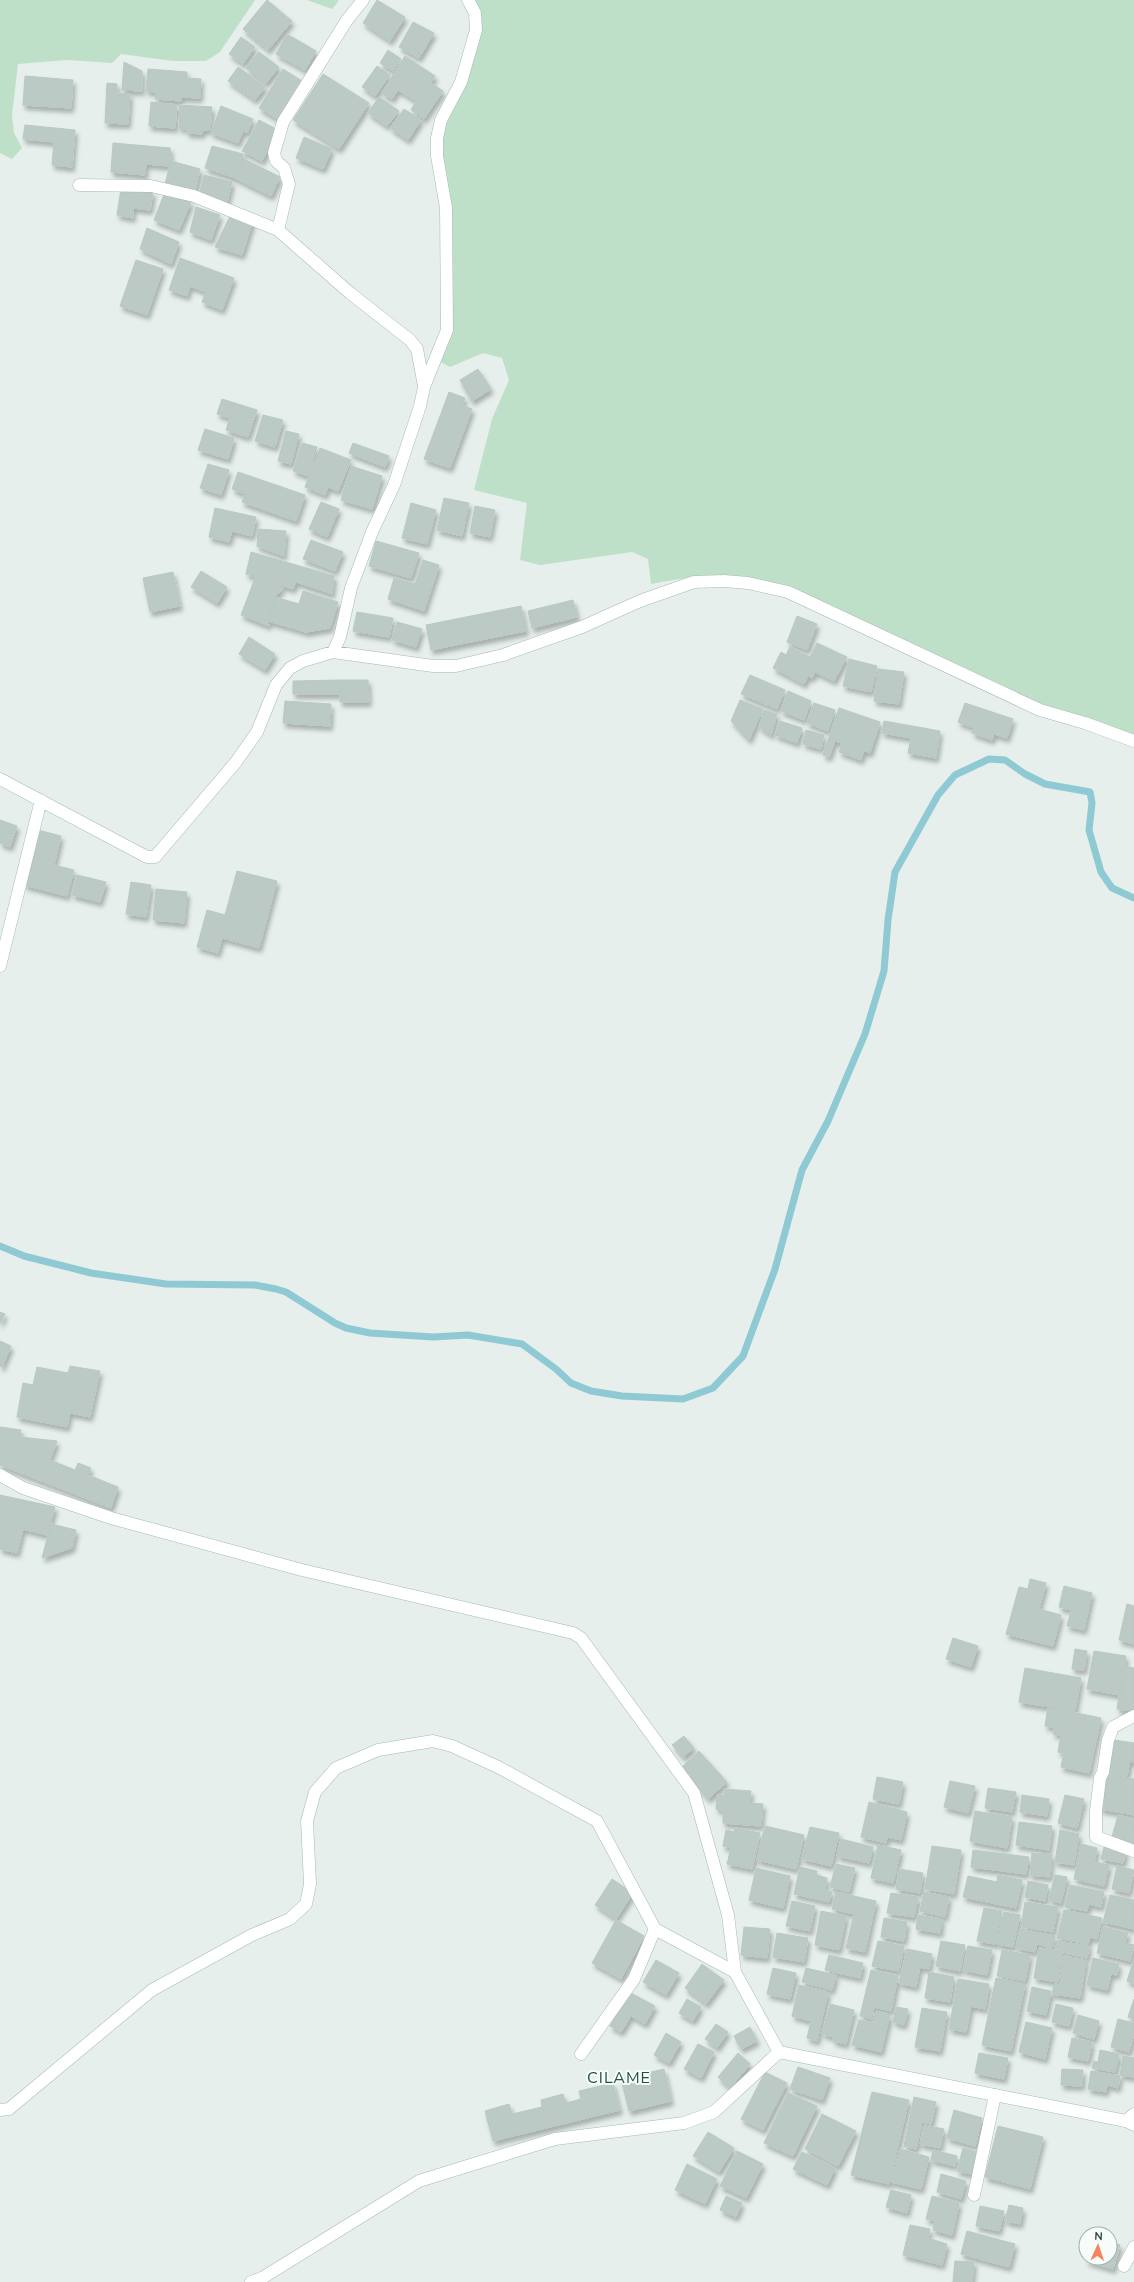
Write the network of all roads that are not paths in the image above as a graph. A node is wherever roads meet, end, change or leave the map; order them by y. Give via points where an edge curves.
1 (363, 0) edge
2 (468, 0) edge
3 (79, 185) dead end
4 (278, 230) junction
5 (424, 387) junction
6 (333, 652) junction
7 (1134, 742) edge
8 (0, 779) edge
9 (41, 800) junction
10 (0, 966) edge
11 (0, 1475) edge
12 (1134, 1716) edge
13 (1134, 1851) edge
14 (655, 1929) junction
15 (735, 1972) junction
16 (779, 2052) junction
17 (580, 2054) dead end
18 (995, 2095) junction
19 (0, 2110) edge
20 (1131, 2120) edge
21 (974, 2195) dead end
22 (1134, 2247) edge
23 (1124, 2266) dead end
24 (251, 2282) edge

1 - 4 street via 347,20 283,122 274,153 276,160 284,168 289,184
2 - 5 street via 475,13 476,30 461,82 441,120 437,138 437,156 446,208 447,330
3 - 4 street via 158,187 194,196
4 - 5 street via 350,293 410,340 417,349
5 - 6 street via 394,485 372,532 351,588 340,636
6 - 7 street via 433,666 456,666 510,652 694,582 748,583 788,592 1040,710
6 - 9 street via 303,661 290,668 276,685 257,732 236,762 155,857 147,857
8 - 9 street
9 - 10 street
11 - 15 street via 24,1488 111,1518 302,1570 563,1629 577,1635 694,1792 728,1915
12 - 13 street via 1113,1727 1100,1778 1096,1811 1096,1837
14 - 15 street
14 - 17 street via 634,1979
14 - 19 street via 596,1822 498,1767 452,1746 433,1741 378,1750 336,1768 315,1792 307,1821 310,1884 306,1904 290,1919 252,1936 152,1990 10,2109
15 - 16 street
16 - 18 street
16 - 24 street via 714,2112 684,2124 555,2139 419,2181 262,2278
18 - 20 street
18 - 21 street
22 - 23 street

